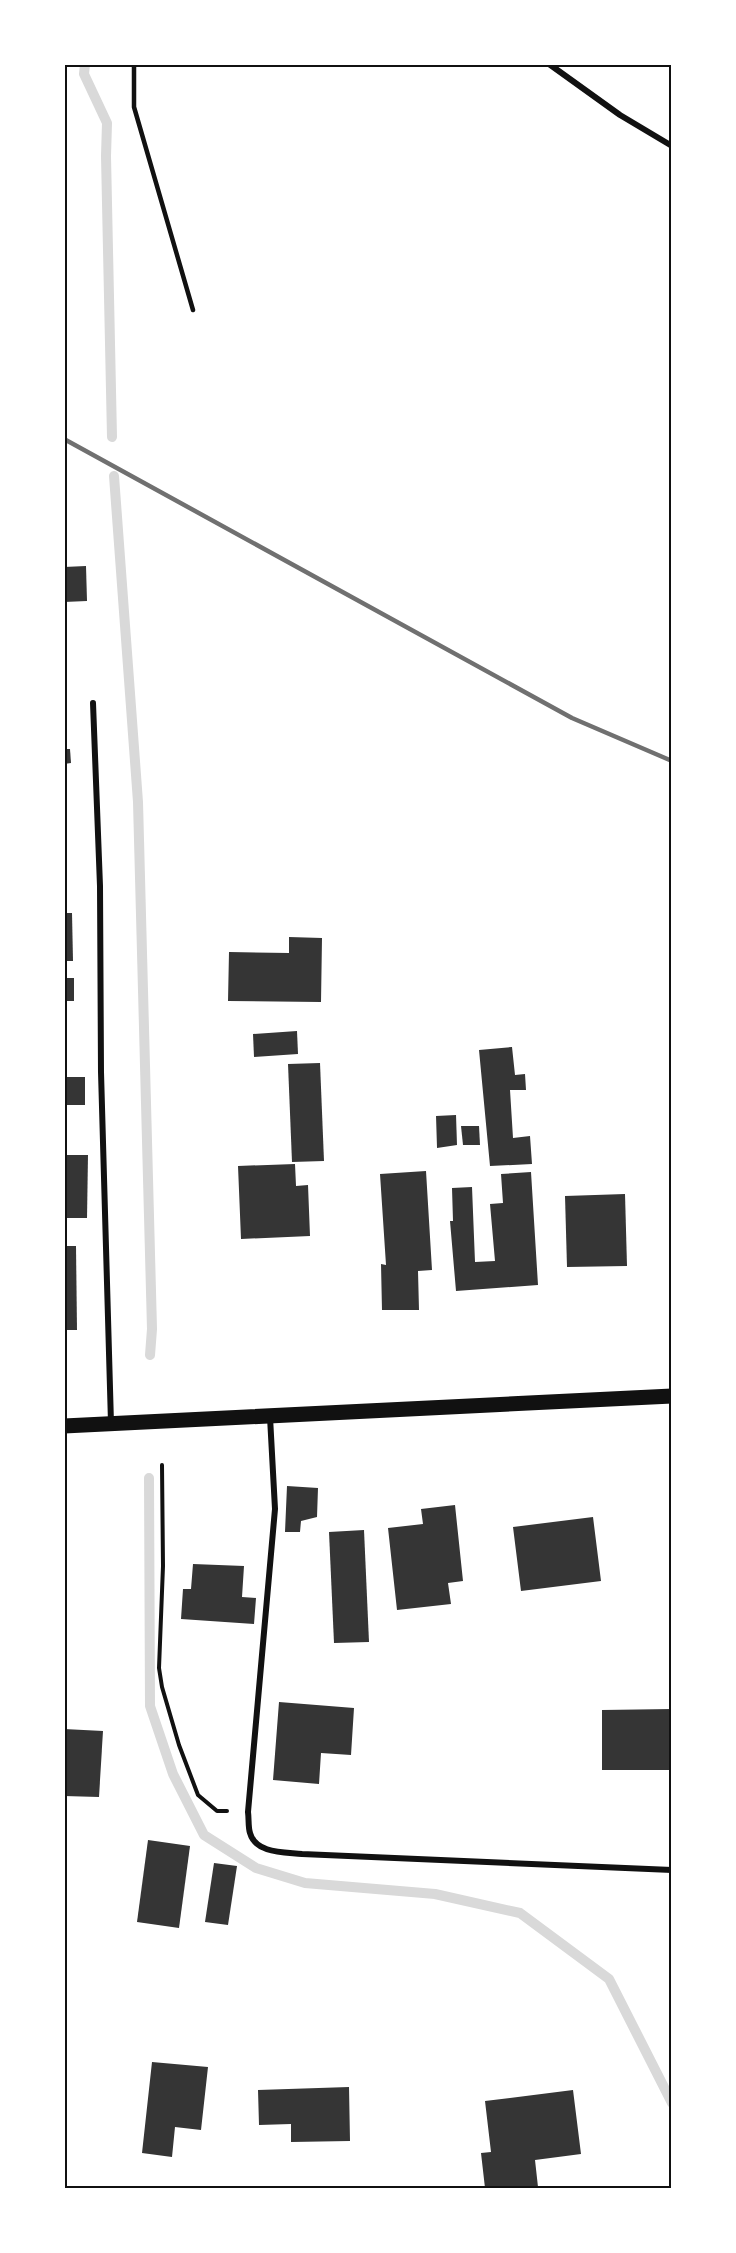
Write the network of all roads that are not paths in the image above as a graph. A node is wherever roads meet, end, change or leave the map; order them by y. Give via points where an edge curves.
1 (134, 64) edge
2 (549, 64) edge
3 (672, 146) edge
4 (193, 310) dead end
5 (93, 703) dead end
6 (672, 1396) edge
7 (270, 1417) junction
8 (111, 1424) junction
9 (64, 1426) edge
10 (672, 1870) edge

1 - 4 lane via 134,106
2 - 3 street via 620,115
5 - 8 street
6 - 7 main road
7 - 8 main road
7 - 10 street via 275,1509 248,1812 250,1833 257,1843 272,1851
8 - 9 main road

